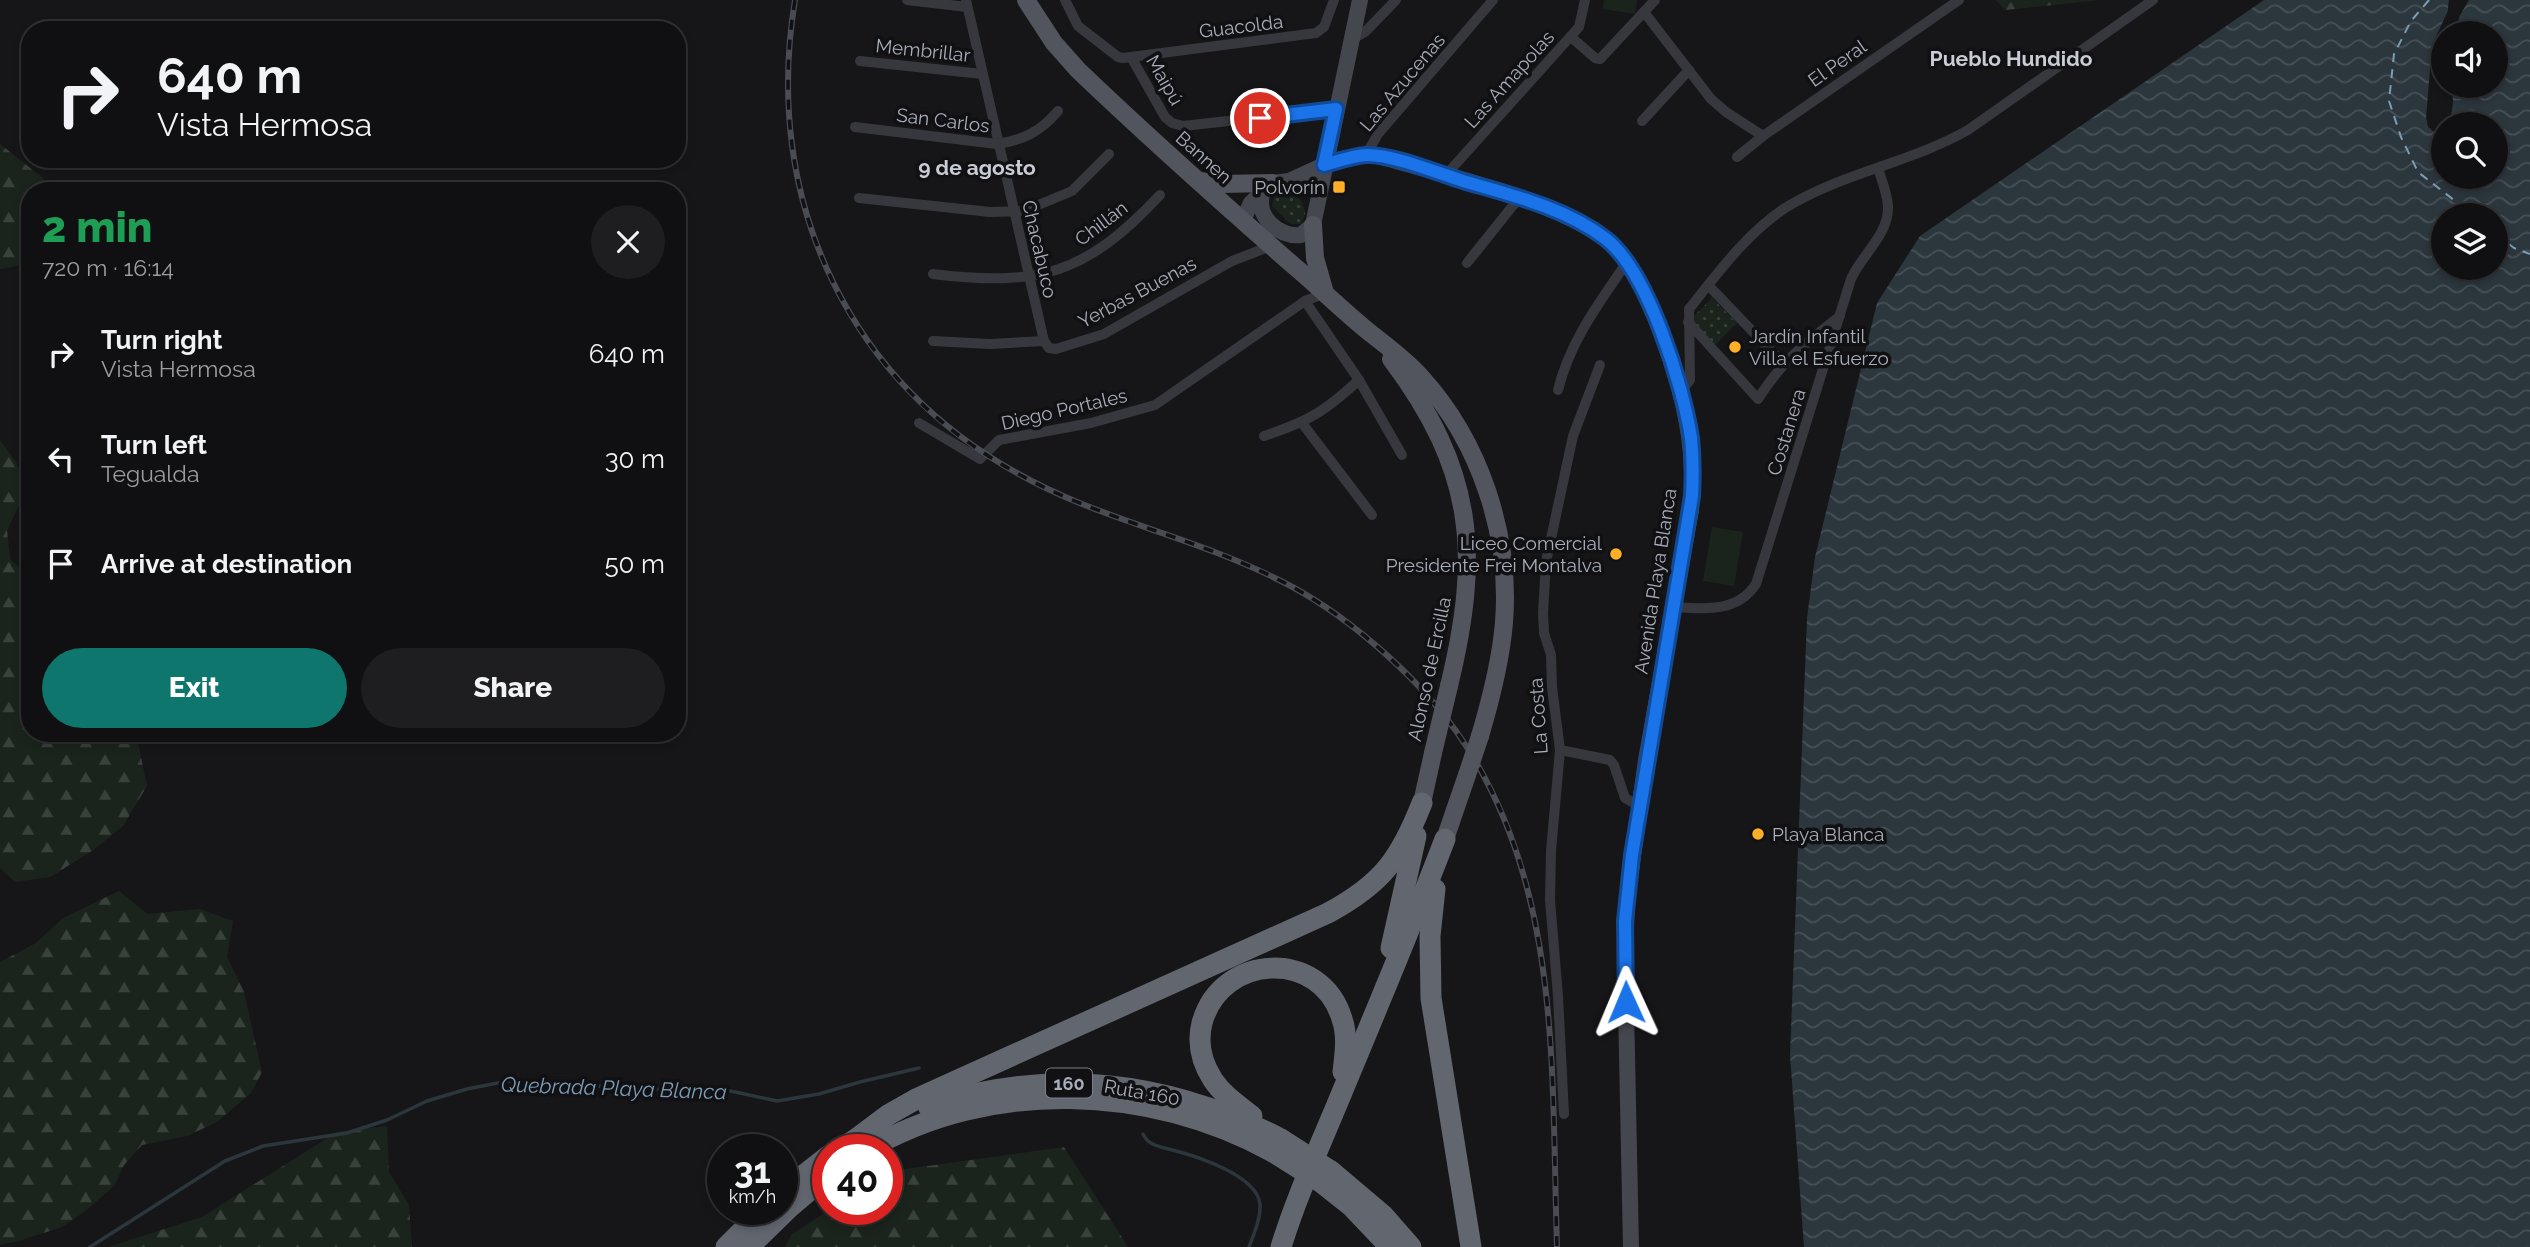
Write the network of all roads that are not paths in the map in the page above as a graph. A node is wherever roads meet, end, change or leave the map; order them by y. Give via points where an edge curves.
1 (907, 0) edge
2 (1026, 0) edge
3 (1065, 0) edge
4 (1360, 0) edge
5 (1396, 0) edge
6 (1493, 0) edge
7 (1585, 0) edge
8 (1655, 0) edge
9 (1959, 0) edge
10 (2152, 0) edge
11 (1333, 1) edge
12 (967, 4) edge
13 (1644, 12) junction
14 (1571, 37) junction
15 (1351, 40) junction
16 (1131, 57) junction
17 (860, 61) dead end
18 (1689, 70) junction
19 (982, 74) junction
20 (1336, 109) junction
21 (1058, 111) dead end
22 (1642, 121) dead end
23 (855, 127) dead end
24 (1763, 136) junction
25 (997, 144) junction
26 (1109, 154) dead end
27 (1366, 155) junction
28 (1737, 157) dead end
29 (1324, 165) junction
30 (1878, 168) junction
31 (1445, 176) junction
32 (1200, 181) junction
33 (1275, 185) junction
34 (1160, 195) dead end
35 (859, 198) dead end
36 (1519, 198) junction
37 (1013, 212) junction
38 (1314, 218) junction
39 (1243, 220) junction
40 (1297, 236) junction
41 (1271, 246) junction
42 (1627, 262) junction
43 (1467, 263) dead end
44 (933, 274) dead end
45 (1028, 277) junction
46 (1708, 285) junction
47 (1325, 293) junction
48 (1305, 301) junction
49 (1840, 316) junction
50 (1688, 322) junction
51 (1369, 332) junction
52 (933, 341) dead end
53 (1044, 341) junction
54 (1784, 364) junction
55 (1600, 365) dead end
56 (1359, 380) junction
57 (1558, 390) dead end
58 (1680, 392) junction
59 (919, 423) dead end
60 (1302, 423) junction
61 (1264, 436) dead end
62 (1402, 455) dead end
63 (1372, 515) dead end
64 (1674, 607) junction
65 (1560, 750) junction
66 (1422, 803) junction
67 (1639, 806) junction
68 (1445, 839) junction
69 (1375, 1010) junction
70 (1339, 1099) junction
71 (1564, 1114) dead end
72 (867, 1134) edge
73 (891, 1134) edge
74 (1277, 1145) junction
75 (812, 1169) edge
76 (1327, 1177) junction
77 (798, 1179) edge
78 (812, 1188) edge
79 (748, 1225) edge
80 (726, 1247) edge
81 (749, 1247) edge
82 (1281, 1247) edge
83 (1390, 1247) edge
84 (1411, 1247) edge
85 (1471, 1247) edge
86 (1631, 1247) edge

1 - 12 street
2 - 32 main road, Bannen via 1077,70
3 - 16 street, Maipú via 1081,29 1118,57
4 - 15 street
5 - 15 street
6 - 27 street, Las Azucenas via 1378,134
7 - 14 street, Las Amapolas via 1582,22
8 - 13 street
9 - 24 street, El Peral
10 - 30 street via 1968,130
11 - 16 street, Guacolda via 1324,27 1316,33
12 - 19 street, Chacabuco
13 - 14 street via 1600,59
13 - 18 street
14 - 31 street, Las Amapolas
15 - 20 street
16 - 20 street, Maipú via 1165,117 1175,125
17 - 19 street, Membrillar
18 - 22 street
18 - 24 street via 1719,107
19 - 25 street, Chacabuco
20 - 29 street
21 - 25 street, San Carlos via 1036,132
23 - 25 street, San Carlos
24 - 28 street, El Peral
25 - 37 street, Chacabuco
26 - 37 street via 1072,191
27 - 29 street, Avenida Playa Blanca
27 - 31 street, Avenida Playa Blanca
29 - 33 street, Avenida Playa Blanca
29 - 38 street
30 - 46 street via 1786,208 1743,243
30 - 49 street, Costanera via 1887,199 1886,221 1856,269
31 - 36 street, Avenida Playa Blanca
32 - 33 main road
32 - 39 main road, Bannen
33 - 38 street via 1306,192
33 - 39 street via 1251,203
33 - 40 street via 1260,205 1267,220 1283,233
34 - 45 street, Chillán via 1128,229 1094,254
35 - 37 street
36 - 42 street, Avenida Playa Blanca via 1594,232
36 - 43 street
37 - 45 street, Chacabuco
38 - 40 street
38 - 47 main road via 1315,258
39 - 41 main road, Bannen
40 - 41 street
41 - 47 main road, Bannen
41 - 53 street, Yerbas Buenas via 1232,261 1104,334 1056,349
42 - 57 street via 1584,324
42 - 58 street, Avenida Playa Blanca via 1664,340
44 - 45 street, Chillán via 986,280
45 - 53 street, Chacabuco
46 - 50 street via 1689,309
46 - 54 street
47 - 48 street, Diego Portales
47 - 51 main road, Bannen
48 - 56 street
48 - 59 street, Diego Portales via 1155,405 1091,423 999,440 980,459
49 - 54 street
49 - 64 street, Costanera via 1756,584 1731,605
50 - 54 street via 1758,400
50 - 58 street via 1690,380
51 - 66 main road, Alonso de Ercilla, bridge via 1403,374 1434,425 1450,461 1467,539 1464,622
51 - 68 main road, bridge via 1410,365 1445,408 1474,458 1491,504 1502,555 1504,618 1499,659 1480,736
52 - 53 street, Yerbas Buenas
55 - 65 street, La Costa via 1573,436 1546,562 1543,625 1552,659
56 - 60 street via 1329,408
56 - 62 street
58 - 64 street, Avenida Playa Blanca via 1693,475
60 - 61 street
60 - 63 street
64 - 67 street, Avenida Playa Blanca
65 - 67 street via 1610,760 1625,798
65 - 71 street, La Costa via 1550,887
66 - 69 highway
66 - 72 highway via 1387,869 1342,905 918,1098
67 - 86 street, Avenida Playa Blanca via 1625,940
68 - 69 highway
68 - 85 highway via 1431,916 1429,976
69 - 70 highway
70 - 74 highway via 1344,1028 1338,1007 1326,990 1299,972 1278,968 1257,969 1232,980 1213,999 1203,1019 1204,1063 1227,1097
70 - 82 highway
73 - 74 highway, Ruta 160 / 160 via 958,1112 1069,1098 1173,1112
74 - 76 highway, Ruta 160 / 160, bridge
75 - 77 highway
76 - 83 highway, Ruta 160 / 160
76 - 84 highway, Ruta 160 / 160 via 1383,1215
78 - 81 highway
79 - 80 highway

